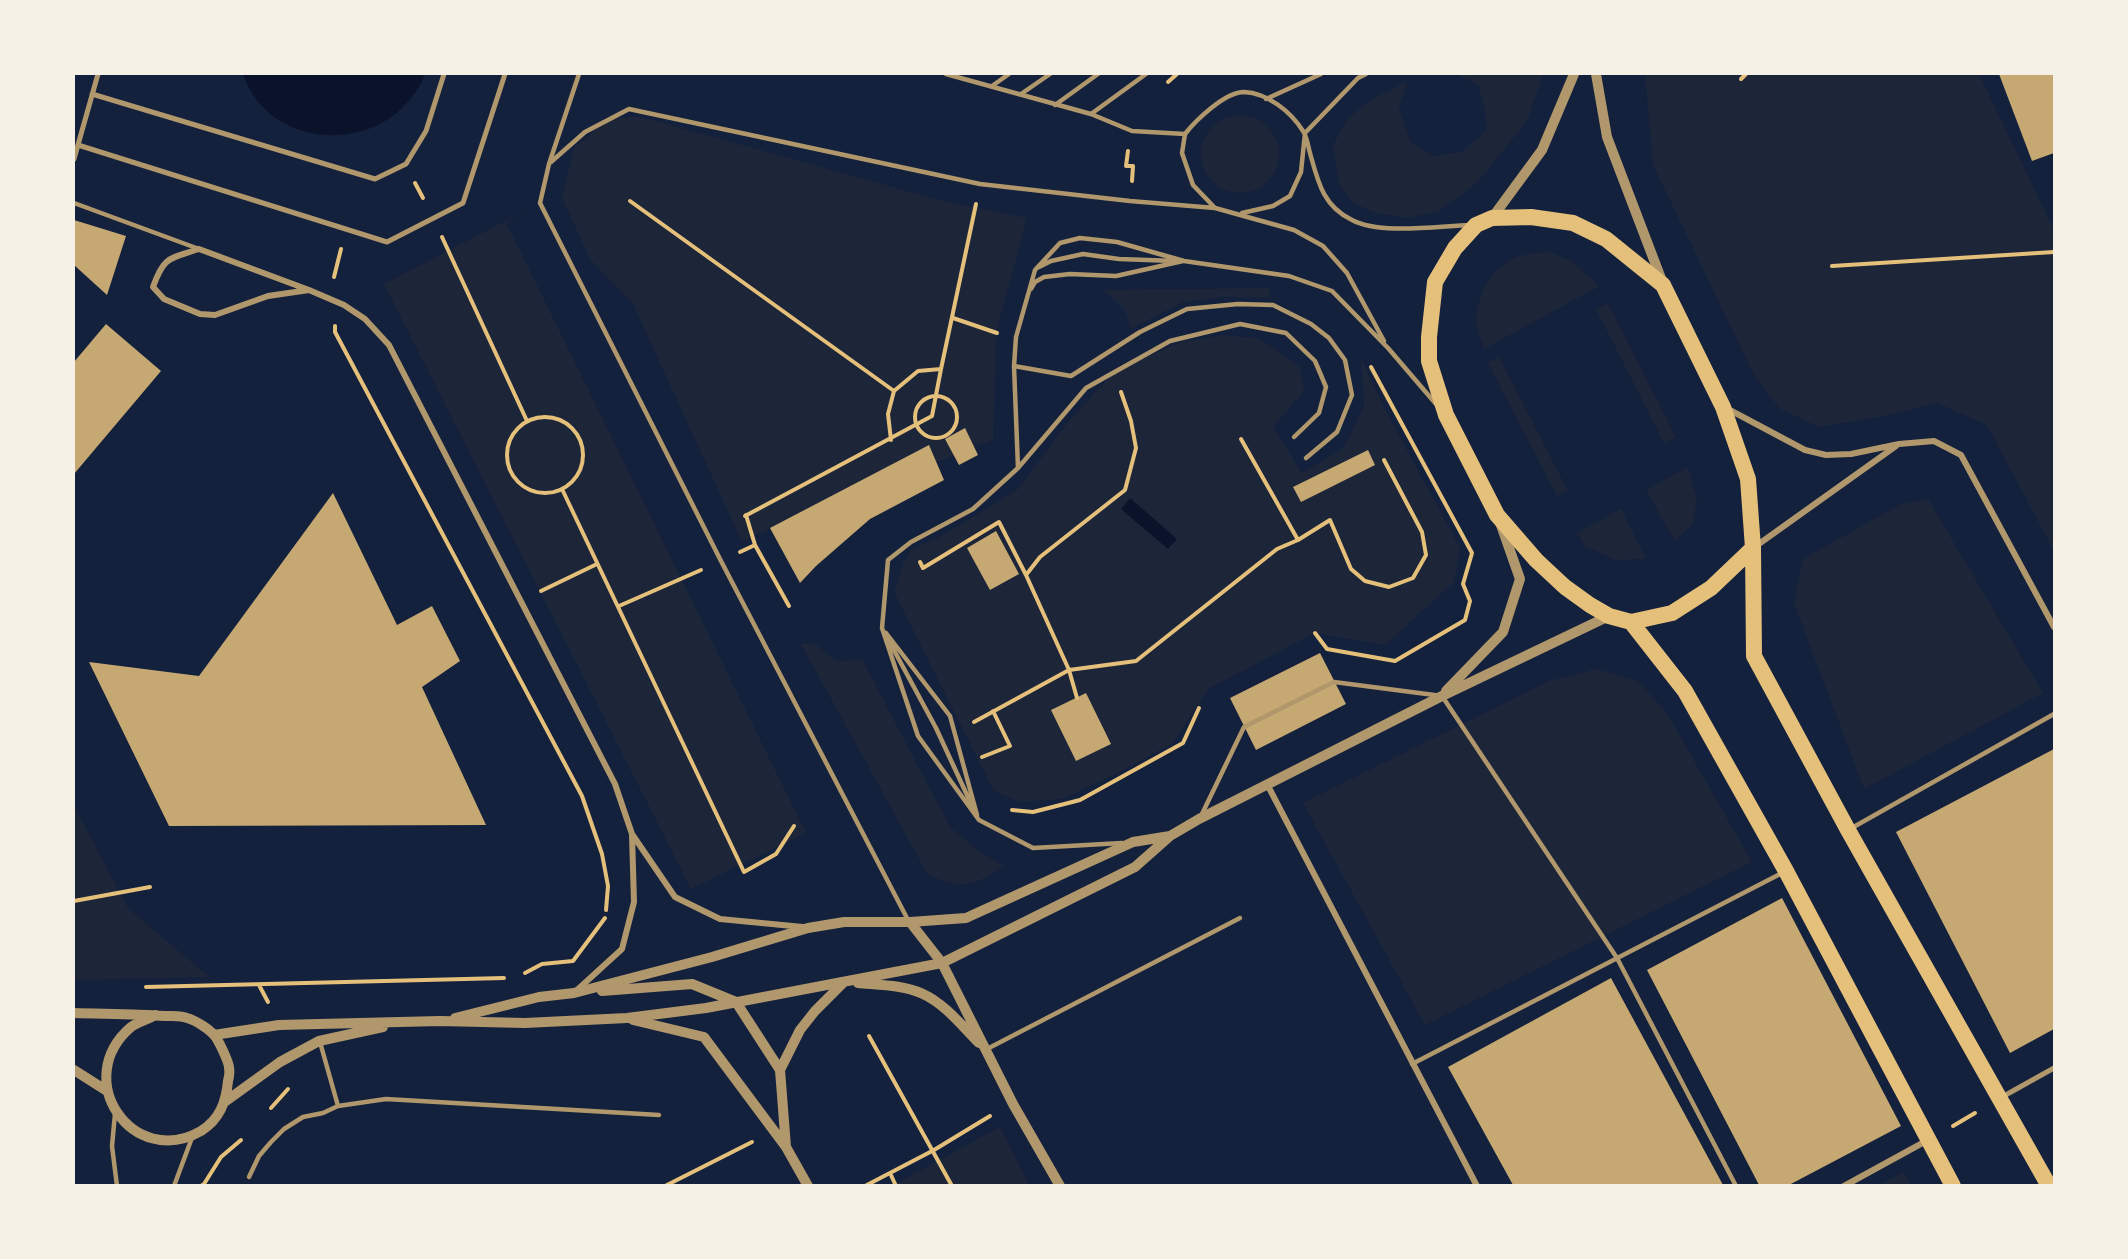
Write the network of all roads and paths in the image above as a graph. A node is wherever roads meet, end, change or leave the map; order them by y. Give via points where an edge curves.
1 (98, 74) edge
2 (444, 74) edge
3 (505, 74) edge
4 (579, 74) edge
5 (950, 74) edge
6 (1009, 74) edge
7 (1050, 74) edge
8 (1098, 74) edge
9 (1146, 74) edge
10 (1321, 74) edge
11 (1366, 74) edge
12 (1574, 74) edge
13 (1596, 74) edge
14 (1746, 74) edge
15 (1741, 79) dead end
16 (992, 86) junction
17 (92, 94) junction
18 (1021, 94) junction
19 (1266, 99) junction
20 (1056, 105) junction
21 (1091, 114) junction
22 (1305, 133) junction
23 (1185, 134) junction
24 (78, 145) junction
25 (74, 159) edge
26 (406, 164) junction
27 (549, 164) junction
28 (978, 198) dead end
29 (630, 201) dead end
30 (74, 202) edge
31 (1215, 208) junction
32 (1240, 214) junction
33 (433, 218) junction
34 (1492, 218) junction
35 (1476, 225) junction
36 (346, 228) junction
37 (199, 249) junction
38 (2055, 252) edge
39 (1184, 261) junction
40 (1832, 266) dead end
41 (1035, 270) junction
42 (1663, 285) junction
43 (309, 291) junction
44 (332, 299) junction
45 (1025, 299) junction
46 (952, 318) junction
47 (996, 333) dead end
48 (1388, 348) junction
49 (1014, 366) junction
50 (941, 369) junction
51 (894, 391) junction
52 (938, 397) junction
53 (1723, 407) junction
54 (1446, 415) junction
55 (527, 422) junction
56 (917, 425) junction
57 (1294, 437) dead end
58 (891, 439) junction
59 (1241, 439) dead end
60 (1899, 444) junction
61 (1306, 458) dead end
62 (1384, 460) dead end
63 (1018, 468) junction
64 (562, 489) junction
65 (1497, 515) junction
66 (1077, 528) dead end
67 (1298, 540) junction
68 (911, 542) junction
69 (755, 545) dead end
70 (1753, 548) junction
71 (597, 564) junction
72 (1026, 575) junction
73 (521, 600) junction
74 (1609, 616) junction
75 (1631, 622) junction
76 (2055, 627) edge
77 (882, 628) junction
78 (1070, 670) junction
79 (1442, 696) junction
80 (1077, 698) dead end
81 (1199, 708) dead end
82 (993, 711) junction
83 (2055, 714) edge
84 (969, 725) dead end
85 (980, 758) dead end
86 (1268, 784) junction
87 (1005, 807) dead end
88 (1199, 819) junction
89 (978, 820) junction
90 (794, 826) dead end
91 (1848, 830) junction
92 (633, 834) junction
93 (1170, 836) junction
94 (1133, 842) junction
95 (1786, 871) junction
96 (150, 887) dead end
97 (74, 901) edge
98 (1240, 918) dead end
99 (910, 922) junction
100 (808, 928) junction
101 (1617, 958) junction
102 (942, 963) junction
103 (844, 982) junction
104 (143, 987) dead end
105 (574, 993) junction
106 (736, 1002) junction
107 (74, 1013) edge
108 (156, 1016) junction
109 (627, 1018) junction
110 (440, 1021) junction
111 (410, 1022) junction
112 (214, 1035) junction
113 (869, 1036) dead end
114 (319, 1041) junction
115 (985, 1050) junction
116 (324, 1057) junction
117 (1412, 1064) junction
118 (2055, 1068) edge
119 (74, 1070) edge
120 (780, 1071) junction
121 (288, 1090) dead end
122 (106, 1091) junction
123 (2000, 1098) junction
124 (226, 1101) junction
125 (1013, 1104) junction
126 (338, 1106) junction
127 (115, 1112) junction
128 (659, 1115) dead end
129 (193, 1135) junction
130 (758, 1139) dead end
131 (1929, 1140) junction
132 (786, 1147) junction
133 (934, 1150) junction
134 (890, 1173) junction
135 (249, 1177) dead end
136 (117, 1185) edge
137 (174, 1185) edge
138 (665, 1185) edge
139 (808, 1185) edge
140 (866, 1185) edge
141 (896, 1185) edge
142 (952, 1185) edge
143 (1060, 1185) edge
144 (1476, 1185) edge
145 (1736, 1185) edge
146 (1844, 1185) edge
147 (1953, 1185) edge
148 (2049, 1185) edge

1 - 17 street
2 - 26 street via 426,131
3 - 33 street via 463,203
4 - 27 lane
5 - 16 lane
6 - 16 lane
7 - 18 lane
8 - 20 lane
9 - 21 lane
10 - 19 lane
11 - 22 lane
12 - 34 street via 1542,150
13 - 42 street via 1607,137
14 - 15 path
16 - 18 lane
17 - 24 street
17 - 26 street via 375,179
18 - 20 lane
19 - 22 lane via 1286,110
19 - 23 lane via 1242,92 1221,101 1201,115
20 - 21 lane
21 - 23 lane via 1132,131
22 - 32 lane via 1301,172 1290,196 1273,206
22 - 35 lane via 1320,190 1333,207 1353,221 1383,228
23 - 31 lane via 1182,153 1193,185
24 - 25 street
24 - 36 street
26 - 33 path
27 - 31 lane via 585,132 629,109 980,184
27 - 99 lane via 540,203 715,551
28 - 46 path
29 - 51 path
30 - 37 lane
31 - 32 lane
32 - 48 lane via 1294,230 1323,246 1347,273
33 - 36 street via 387,242
33 - 55 path
34 - 35 highway
34 - 42 highway via 1531,217 1573,223 1606,239
35 - 54 highway via 1455,248 1435,282 1428,361
36 - 44 path via 335,268
37 - 43 street
37 - 43 street via 168,259 160,269 153,287 164,299 200,314 214,315 268,296
38 - 40 path
39 - 41 lane via 1083,254 1051,261
39 - 41 lane via 1117,242 1080,238 1060,243
39 - 45 lane via 1116,276 1044,277 1035,282
39 - 48 lane via 1289,276 1332,291
41 - 45 lane
42 - 53 highway
43 - 44 street
44 - 73 street via 365,319 390,345
44 - 104 path via 335,333 582,796 602,854 608,886 605,917 573,961 542,964 515,978
45 - 49 lane
46 - 47 path
46 - 50 path
48 - 54 lane
49 - 61 lane via 1071,376 1140,332 1187,309 1238,303 1273,305 1311,324 1329,338 1345,360 1352,395 1337,432
49 - 63 lane
50 - 51 path via 918,370
50 - 52 path
51 - 58 path via 888,414
52 - 56 path via 932,417
52 - 56 path via 921,403
52 - 56 path via 956,409 954,428 936,438 924,434
53 - 60 street via 1805,450 1851,454
53 - 70 highway via 1748,479
54 - 65 highway
55 - 64 path via 510,440 508,465 513,477 533,492
55 - 64 path via 539,417 552,418 573,429 580,440 582,465
56 - 58 path
57 - 63 lane via 1319,413 1326,387 1315,361 1286,333 1240,324 1170,341 1086,388
58 - 69 path via 745,516
59 - 67 path
60 - 70 street
60 - 76 street via 1934,441 1961,455
62 - 67 path via 1422,532 1426,555 1413,578 1389,587 1365,581 1351,569 1330,520
63 - 68 lane via 972,509
64 - 71 path
65 - 74 highway via 1565,587
65 - 79 street via 1520,579 1503,632
66 - 72 path via 1040,557
67 - 78 path via 1278,549 1136,661
68 - 72 path via 923,568 999,522
68 - 77 lane via 888,560
70 - 75 highway via 1711,588 1672,613
70 - 91 highway via 1755,656
71 - 73 path
71 - 90 path via 744,872 776,854
72 - 78 path
73 - 92 street via 615,784
74 - 75 highway
74 - 79 street
75 - 95 highway via 1685,691
77 - 89 lane via 936,728
77 - 89 lane via 918,736
77 - 89 lane via 950,716
78 - 80 path
78 - 82 path
79 - 86 street
79 - 88 lane via 1334,682 1244,727
79 - 101 lane
81 - 87 path via 1184,743 1080,800 1033,812
82 - 84 path
82 - 85 path via 1010,746
83 - 91 lane
86 - 88 street
86 - 117 street
88 - 93 street
89 - 94 lane via 1033,848
91 - 123 highway
92 - 100 street via 675,897 720,919
92 - 105 street via 634,902 622,949
93 - 94 street
93 - 102 street via 1135,867
94 - 99 street via 966,918
95 - 101 lane
95 - 131 highway
96 - 97 path
98 - 115 lane
99 - 100 street via 844,922
99 - 102 street
100 - 105 street
101 - 117 lane
101 - 145 lane
102 - 103 street
102 - 115 street
103 - 106 street
103 - 115 street via 897,987 922,994 945,1008
103 - 120 street via 800,1030
105 - 106 street via 693,984
105 - 110 street
106 - 109 street
106 - 120 street
107 - 108 street
108 - 112 street via 187,1017
108 - 122 street via 133,1025 116,1043 106,1066
109 - 110 street via 525,1023
109 - 132 street via 704,1037
110 - 111 street
111 - 112 street via 279,1025
111 - 114 street
112 - 124 street via 230,1066
113 - 133 path
114 - 116 lane
114 - 124 street via 280,1062
115 - 125 street
116 - 121 path
116 - 126 lane
117 - 144 street
118 - 123 street
119 - 122 street
120 - 132 street
122 - 127 street
123 - 131 path
123 - 148 highway
124 - 129 street via 207,1127
125 - 133 path
125 - 143 street
126 - 128 lane via 386,1099
126 - 135 lane via 303,1117 284,1129 259,1156
127 - 129 street via 130,1128 150,1138 172,1140
127 - 136 lane via 112,1146
129 - 137 lane
130 - 138 path
131 - 146 street
131 - 147 highway
132 - 139 street
133 - 134 path
133 - 142 path
134 - 140 path
134 - 141 path

